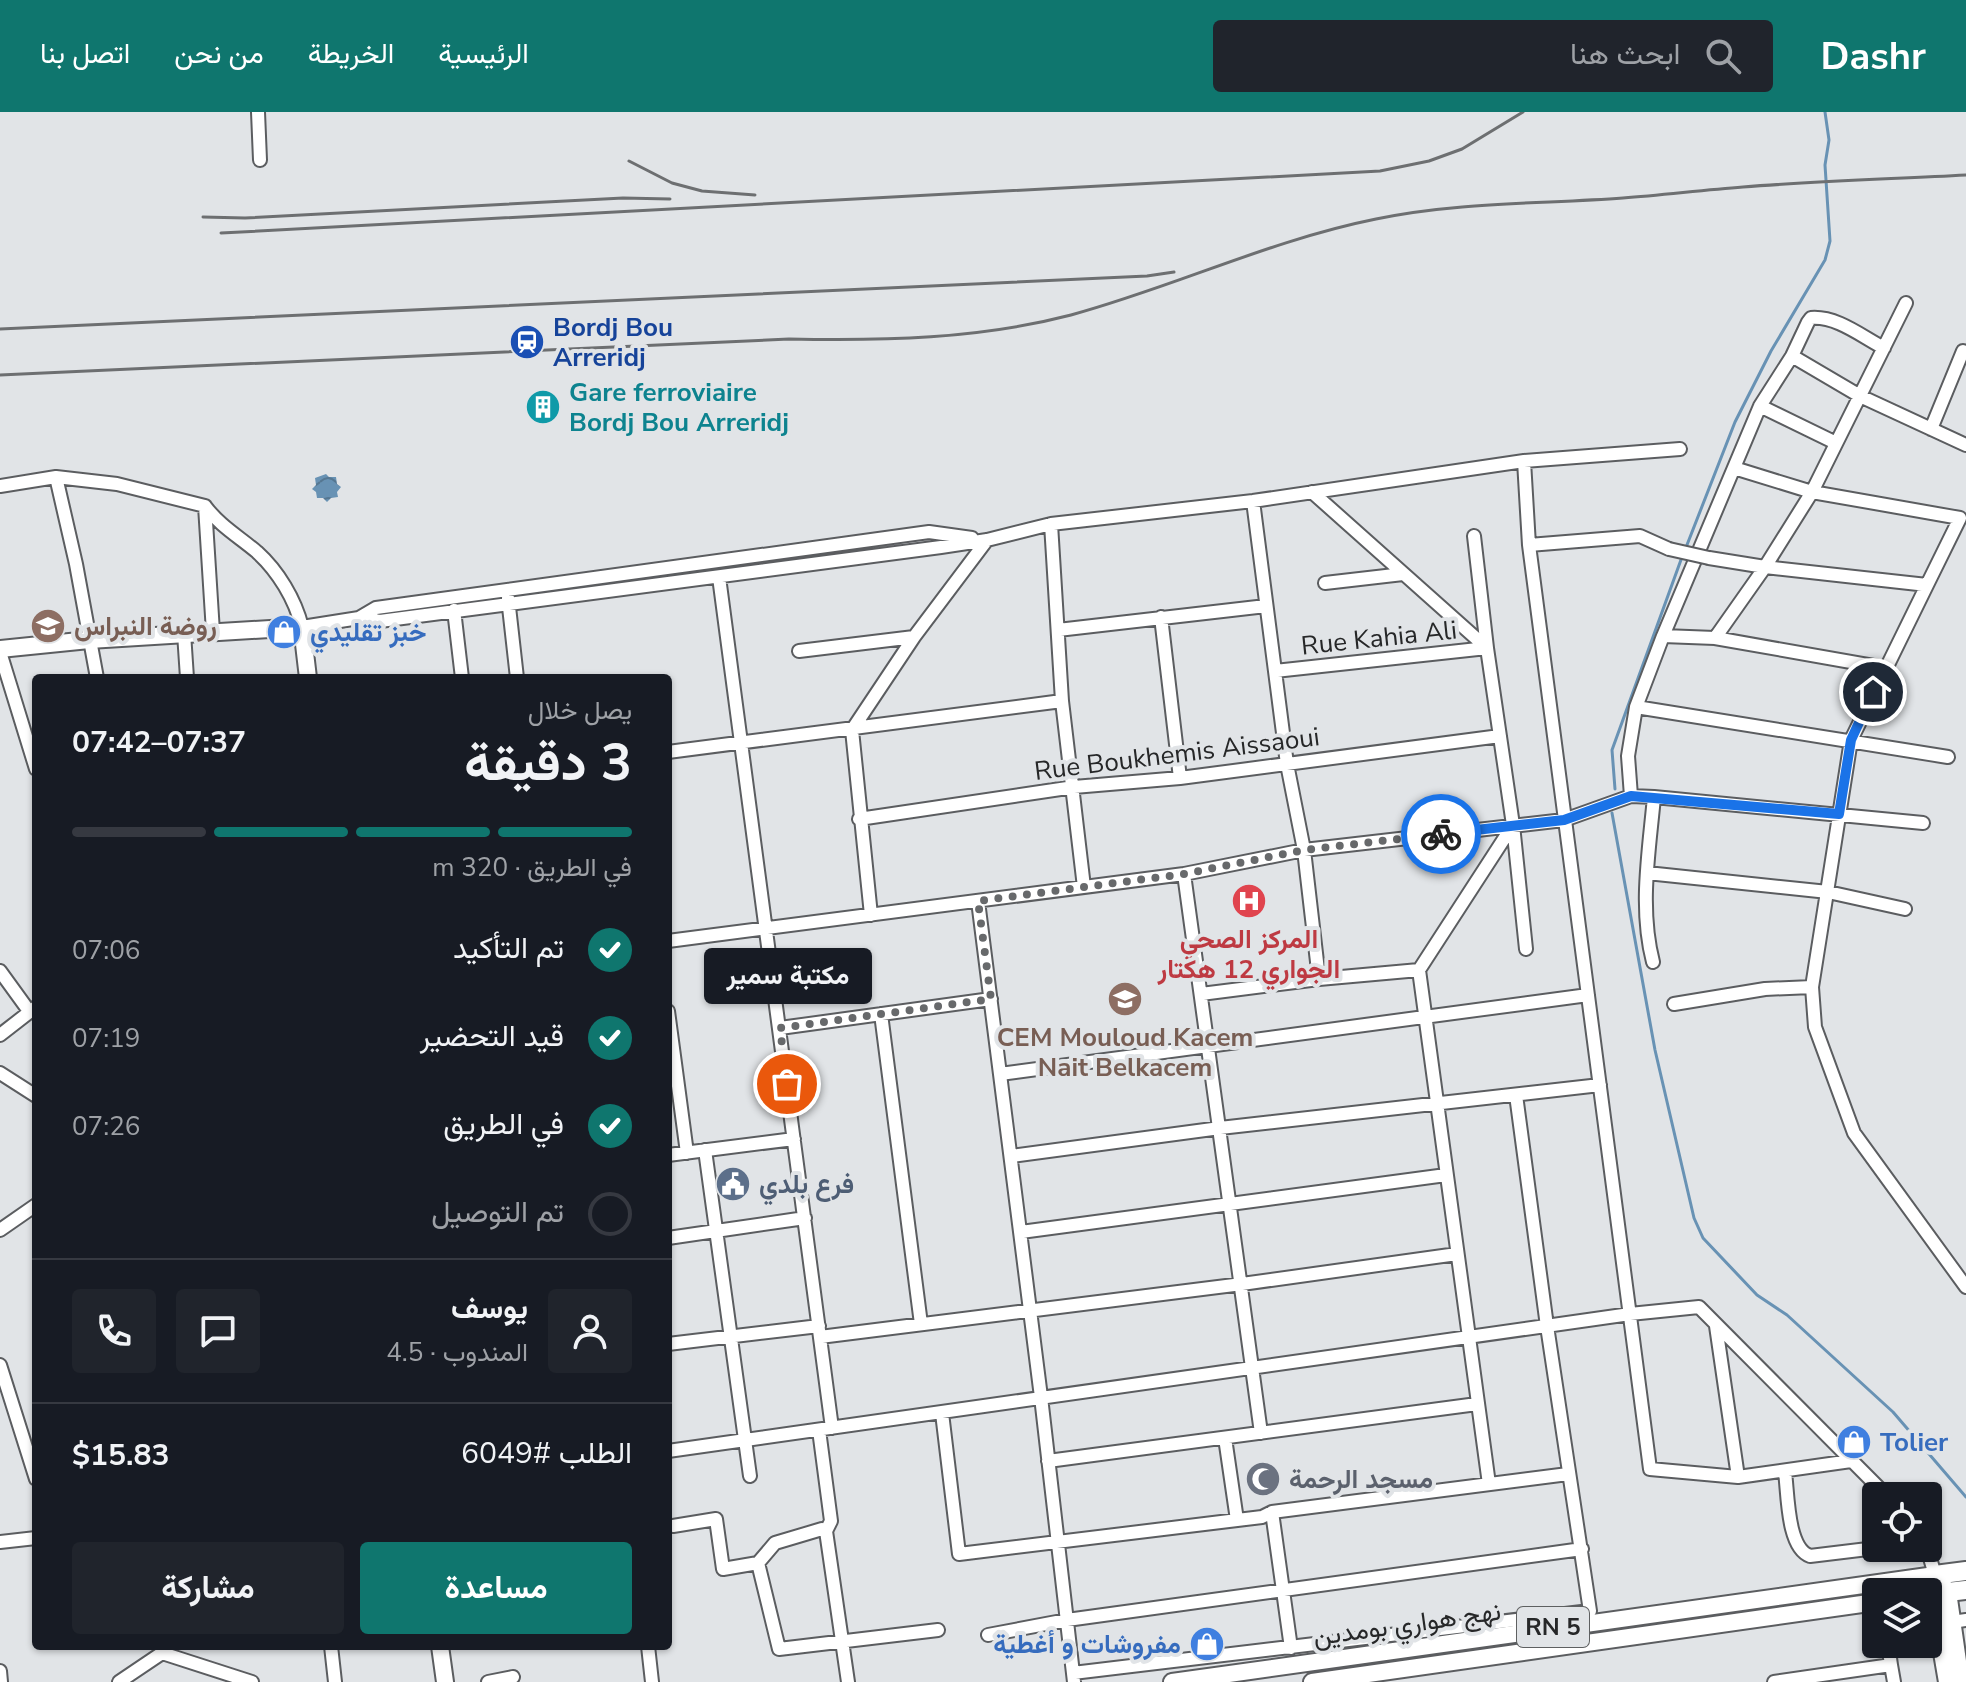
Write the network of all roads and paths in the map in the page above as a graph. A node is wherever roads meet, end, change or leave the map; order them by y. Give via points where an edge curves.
1 (258, 112) edge
2 (260, 160) dead end
3 (1906, 303) dead end
4 (1884, 348) junction
5 (1963, 351) dead end
6 (1792, 356) junction
7 (1860, 396) junction
8 (1760, 406) junction
9 (1931, 429) junction
10 (1836, 443) junction
11 (1966, 445) edge
12 (1680, 449) dead end
13 (1524, 461) junction
14 (1734, 468) junction
15 (56, 477) junction
16 (0, 486) edge
17 (1312, 492) junction
18 (1812, 492) junction
19 (1253, 501) junction
20 (205, 506) junction
21 (1964, 515) edge
22 (1051, 524) junction
23 (1474, 536) dead end
24 (987, 540) junction
25 (1529, 545) junction
26 (1765, 567) junction
27 (1403, 574) junction
28 (719, 577) junction
29 (1325, 583) dead end
30 (1927, 585) junction
31 (506, 589) junction
32 (509, 603) junction
33 (1266, 606) junction
34 (454, 610) junction
35 (1161, 617) junction
36 (359, 618) junction
37 (302, 627) junction
38 (1058, 630) junction
39 (213, 632) junction
40 (184, 633) junction
41 (1663, 636) junction
42 (914, 637) junction
43 (1715, 638) junction
44 (89, 640) junction
45 (1487, 648) junction
46 (0, 651) edge
47 (799, 651) dead end
48 (1885, 668) junction
49 (1275, 671) junction
50 (96, 674) edge
51 (187, 674) edge
52 (308, 674) edge
53 (462, 674) edge
54 (517, 674) edge
55 (1062, 701) junction
56 (1636, 707) junction
57 (852, 730) junction
58 (1500, 736) junction
59 (1851, 740) junction
60 (741, 743) junction
61 (672, 752) edge
62 (32, 756) edge
63 (1948, 757) dead end
64 (1287, 764) junction
65 (1180, 778) junction
66 (1074, 787) junction
67 (1631, 796) junction
68 (1654, 797) junction
69 (1839, 814) junction
70 (859, 819) junction
71 (1564, 820) junction
72 (1923, 823) dead end
73 (1513, 825) junction
74 (1304, 850) junction
75 (1647, 873) junction
76 (1184, 874) junction
77 (1084, 887) junction
78 (1828, 892) junction
79 (978, 901) junction
80 (1905, 909) dead end
81 (871, 915) junction
82 (767, 928) junction
83 (672, 940) edge
84 (1526, 949) dead end
85 (1653, 962) dead end
86 (1419, 970) junction
87 (0, 971) edge
88 (1319, 979) junction
89 (1812, 987) junction
90 (1201, 994) junction
91 (1588, 995) junction
92 (991, 999) junction
93 (1674, 1004) dead end
94 (32, 1008) edge
95 (32, 1010) edge
96 (881, 1014) junction
97 (1425, 1016) junction
98 (780, 1028) junction
99 (0, 1035) edge
100 (672, 1041) edge
101 (1208, 1046) junction
102 (0, 1073) edge
103 (1000, 1074) junction
104 (1600, 1085) junction
105 (32, 1093) edge
106 (1516, 1095) junction
107 (1437, 1104) junction
108 (1220, 1128) junction
109 (794, 1139) junction
110 (705, 1150) junction
111 (687, 1153) junction
112 (672, 1155) edge
113 (1011, 1156) junction
114 (1446, 1175) junction
115 (1230, 1203) junction
116 (32, 1208) edge
117 (805, 1218) junction
118 (0, 1230) edge
119 (716, 1231) junction
120 (1021, 1232) junction
121 (672, 1237) edge
122 (1457, 1254) junction
123 (1242, 1284) junction
124 (1966, 1287) edge
125 (1030, 1309) junction
126 (1630, 1314) junction
127 (921, 1324) junction
128 (1716, 1325) junction
129 (1547, 1326) junction
130 (820, 1332) junction
131 (730, 1337) junction
132 (1467, 1337) junction
133 (672, 1344) edge
134 (0, 1365) edge
135 (1254, 1367) junction
136 (1041, 1397) junction
137 (1477, 1404) junction
138 (942, 1413) junction
139 (826, 1429) junction
140 (1261, 1433) junction
141 (1225, 1438) junction
142 (744, 1440) junction
143 (672, 1450) edge
144 (1048, 1461) junction
145 (1851, 1461) junction
146 (32, 1466) edge
147 (1785, 1472) junction
148 (1568, 1474) junction
149 (750, 1476) dead end
150 (1738, 1477) junction
151 (1873, 1482) edge
152 (1489, 1484) junction
153 (1272, 1512) junction
154 (1237, 1520) junction
155 (673, 1526) dead end
156 (826, 1531) junction
157 (32, 1538) edge
158 (0, 1542) edge
159 (1058, 1542) junction
160 (1582, 1549) junction
161 (1862, 1550) edge
162 (1931, 1562) edge
163 (758, 1563) junction
164 (1966, 1571) edge
165 (1935, 1575) junction
166 (1282, 1590) junction
167 (1944, 1593) edge
168 (1862, 1604) edge
169 (1590, 1611) junction
170 (1619, 1618) junction
171 (1067, 1620) junction
172 (1959, 1621) edge
173 (938, 1630) dead end
174 (988, 1635) dead end
175 (1623, 1637) junction
176 (842, 1641) junction
177 (1291, 1648) junction
178 (162, 1650) edge
179 (331, 1650) edge
180 (441, 1650) edge
181 (648, 1650) edge
182 (1890, 1658) edge
183 (1891, 1665) junction
184 (0, 1671) edge
185 (513, 1677) dead end
186 (1073, 1678) edge
187 (1, 1682) edge
188 (119, 1682) edge
189 (252, 1682) edge
190 (335, 1682) edge
191 (445, 1682) edge
192 (488, 1682) edge
193 (652, 1682) edge
194 (848, 1682) edge
195 (1172, 1682) edge
196 (1312, 1682) edge
197 (1774, 1682) edge
198 (1894, 1682) edge
199 (1947, 1682) edge
200 (1961, 1682) edge

1 - 2 street
3 - 4 street
4 - 6 street via 1832,320 1811,318
4 - 7 street
5 - 9 street
6 - 7 street
6 - 8 street
7 - 9 street
7 - 10 street
8 - 10 street
8 - 14 street
9 - 11 street
10 - 18 street
12 - 13 street
13 - 17 street
13 - 25 street
14 - 18 street
14 - 41 street
15 - 16 street
15 - 20 street via 117,484
15 - 44 street
17 - 19 street
17 - 27 street
18 - 21 street
18 - 26 street
19 - 22 street
19 - 33 street
20 - 37 street via 218,523 258,553 284,585
20 - 39 street
21 - 30 street
22 - 24 street
22 - 38 street
23 - 45 street
24 - 28 street
24 - 31 street via 929,532
24 - 42 street
25 - 26 street, bridge via 1640,536 1669,549
25 - 71 street
26 - 30 street
26 - 43 street
27 - 29 street
27 - 45 street
28 - 32 street
28 - 60 street
30 - 48 street
31 - 32 street
31 - 36 street via 376,608
32 - 34 street
32 - 54 street
33 - 35 street
33 - 49 street
34 - 36 street via 380,621
34 - 53 street
35 - 38 street
35 - 65 street
36 - 37 street
37 - 39 main road
37 - 52 main road
38 - 55 street
39 - 40 main road
40 - 44 main road
40 - 51 street
41 - 43 street
41 - 56 street
42 - 47 street
42 - 57 street
43 - 48 street
44 - 46 main road
44 - 50 street
45 - 49 street, Rue Kahia Ali
45 - 58 street
46 - 62 street
48 - 59 street
49 - 64 street
55 - 57 street
55 - 66 street
56 - 59 street
56 - 67 street via 1628,756
57 - 60 street
57 - 70 street
58 - 64 street, Rue Boukhemis Aissaoui
58 - 73 street
59 - 63 street
59 - 69 street
60 - 61 street
60 - 82 street
64 - 65 street, Rue Boukhemis Aissaoui
64 - 74 street
65 - 66 street, Rue Boukhemis Aissaoui
66 - 70 street, Rue Boukhemis Aissaoui
66 - 77 street
67 - 68 street
67 - 71 street
68 - 69 street
68 - 75 street
69 - 72 street
69 - 78 street
70 - 81 street
71 - 73 street
71 - 91 street
73 - 74 street
73 - 84 street
73 - 86 street
74 - 76 street
74 - 88 street
75 - 78 street
75 - 85 street via 1645,932
76 - 77 street
76 - 90 street
77 - 79 street
78 - 80 street
78 - 89 street
79 - 81 street
79 - 92 street
81 - 82 street
82 - 83 street
82 - 98 street
86 - 88 street
86 - 97 street
87 - 94 street
88 - 90 street
89 - 93 street
89 - 124 street via 1815,1027 1854,1133
90 - 101 street
91 - 97 street
91 - 104 street
92 - 96 street
92 - 103 street
95 - 99 street
96 - 98 street
96 - 127 street
97 - 101 street
97 - 107 street
98 - 109 street
100 - 111 street
101 - 103 street
101 - 108 street
102 - 105 street
103 - 113 street
104 - 106 street
104 - 126 street
106 - 107 street
106 - 129 street
107 - 108 street
107 - 114 street
108 - 113 street
108 - 115 street
109 - 110 street
109 - 117 street
110 - 111 street
110 - 119 street
111 - 112 street
113 - 120 street
114 - 115 street
114 - 122 street
115 - 120 street
115 - 123 street
116 - 118 street
117 - 119 street
117 - 130 street
119 - 121 street
119 - 131 street
120 - 125 street
122 - 123 street
122 - 132 street
123 - 125 street
123 - 135 street
125 - 127 street
125 - 136 street
126 - 128 street via 1699,1307
126 - 129 street
126 - 150 street via 1650,1469
127 - 130 street
128 - 145 street
128 - 150 street
129 - 132 street
129 - 148 street
130 - 131 street
130 - 139 street
131 - 133 street
131 - 142 street
132 - 135 street
132 - 137 street
134 - 146 street
135 - 136 street
135 - 140 street
136 - 138 street
136 - 144 street
137 - 140 street
137 - 152 street
138 - 139 street
138 - 159 street via 959,1554
139 - 142 street
139 - 156 street via 831,1521
140 - 141 street
141 - 144 street
141 - 154 street
142 - 143 street
142 - 149 street
144 - 159 street
145 - 147 street
145 - 151 street
147 - 150 street
147 - 161 street via 1794,1539 1802,1553
148 - 152 street
148 - 160 street
152 - 153 street
153 - 154 street
153 - 166 street
154 - 159 street
155 - 163 street via 716,1519 723,1569
156 - 163 street via 775,1543
156 - 176 street
157 - 158 street
159 - 171 street
160 - 166 street
160 - 169 street
162 - 165 street
163 - 176 street via 779,1649
164 - 165 highway, RN 5
165 - 167 main road
165 - 170 main road, نهج هواري بومدين / RN 5
166 - 171 street
166 - 177 street
167 - 172 main road
167 - 199 main road
168 - 175 main road, نهج هواري بومدين / RN 5
169 - 170 street
169 - 177 street
170 - 175 street
170 - 195 main road, نهج هواري بومدين / RN 5
171 - 174 street
171 - 186 street
172 - 200 main road
173 - 176 street
175 - 196 main road, نهج هواري بومدين / RN 5
176 - 194 street
177 - 186 street
178 - 188 street
178 - 189 street
179 - 190 street
180 - 191 main road
181 - 193 street
182 - 183 street
183 - 197 street
183 - 198 street
184 - 187 street
185 - 192 street

